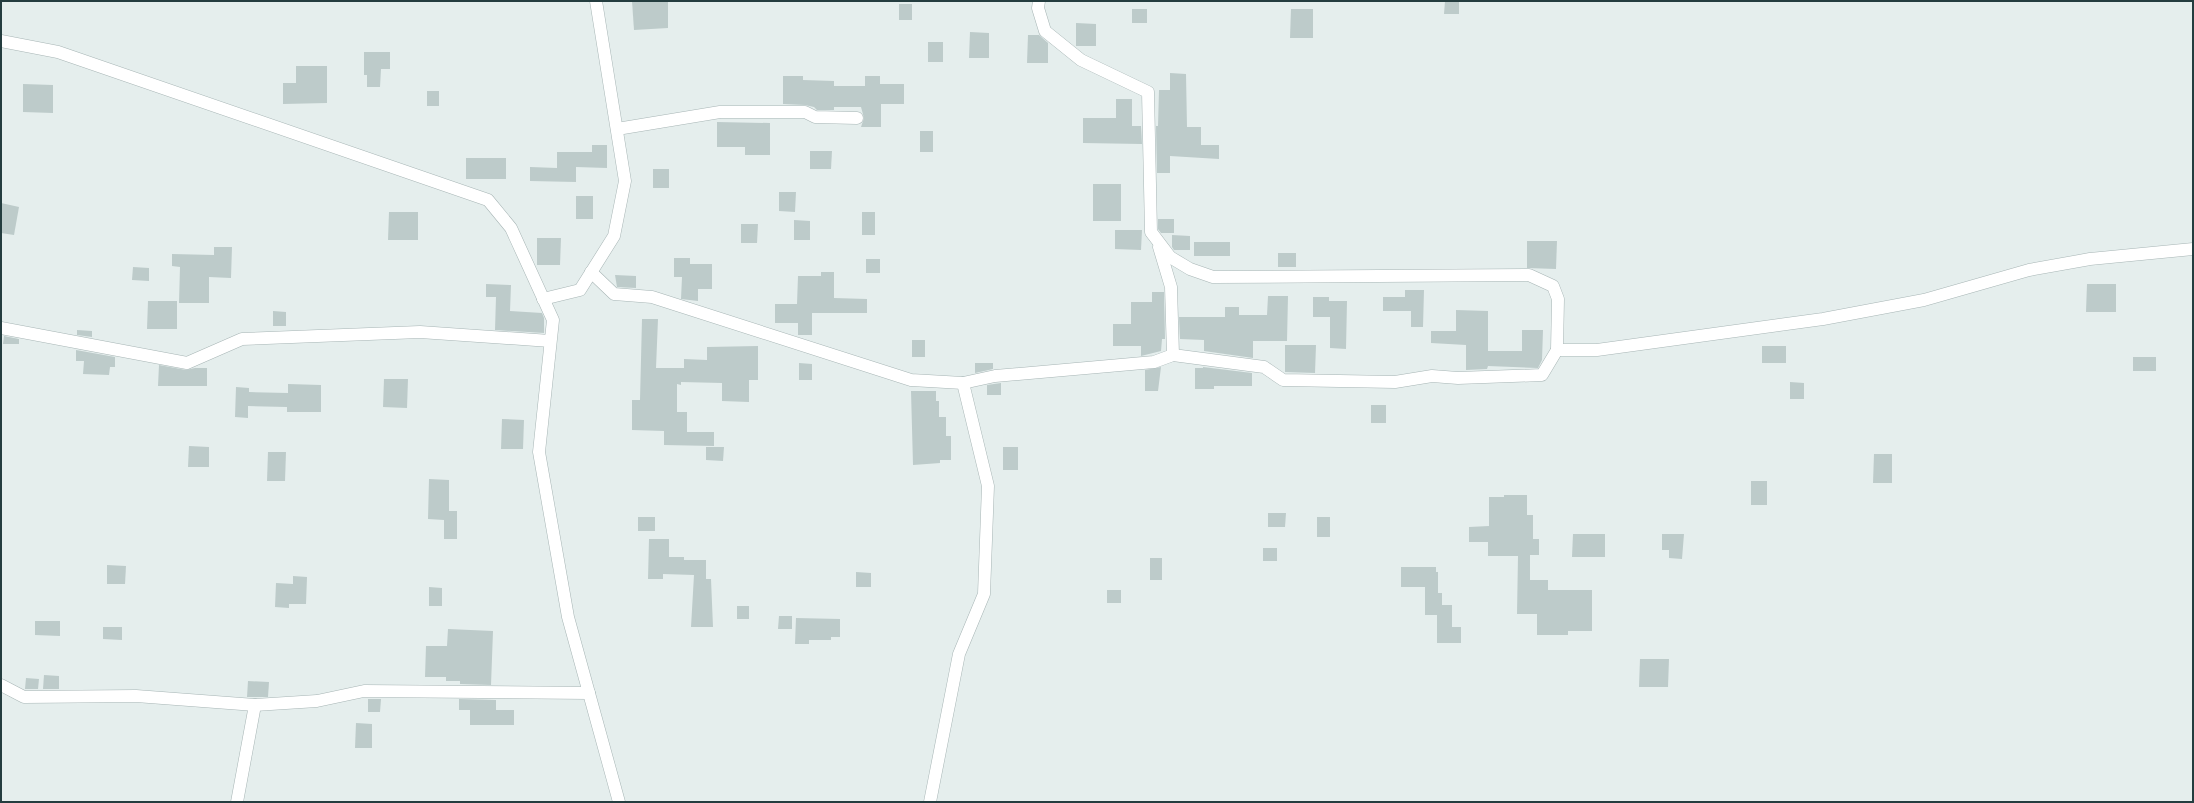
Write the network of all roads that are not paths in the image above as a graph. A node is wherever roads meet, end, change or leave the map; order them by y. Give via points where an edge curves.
1 (596, 1) edge
2 (1039, 1) edge
3 (2, 45) edge
4 (857, 118) dead end
5 (617, 129) junction
6 (1157, 240) junction
7 (2193, 249) edge
8 (591, 272) junction
9 (543, 299) junction
10 (1, 328) edge
11 (550, 342) junction
12 (1557, 350) junction
13 (1173, 356) junction
14 (963, 383) junction
15 (1, 685) edge
16 (589, 693) junction
17 (255, 705) junction
18 (238, 802) edge
19 (619, 802) edge
20 (930, 802) edge

1 - 5 street
2 - 6 street via 1038,8 1045,31 1081,60 1148,92 1151,232
3 - 9 street via 58,52 488,200 511,228
4 - 5 street via 815,116 805,112 720,112
5 - 8 street via 626,181 614,236
6 - 12 street via 1170,257 1190,269 1213,277 1529,276 1553,286 1558,300
6 - 13 street via 1171,287
7 - 12 street via 2090,259 2029,270 1924,300 1823,319 1597,350
8 - 9 street via 580,290
8 - 14 street via 614,294 652,297 911,380
9 - 11 street via 553,320
10 - 11 street via 187,363 242,339 420,332
11 - 16 street via 539,452 568,617
12 - 13 street via 1542,375 1458,378 1432,376 1395,382 1283,380 1264,367
13 - 14 street via 1154,362 995,376
14 - 20 street via 988,486 984,594 959,654
15 - 17 street via 24,697 136,696
16 - 17 street via 364,691 317,701
16 - 19 street
17 - 18 street

